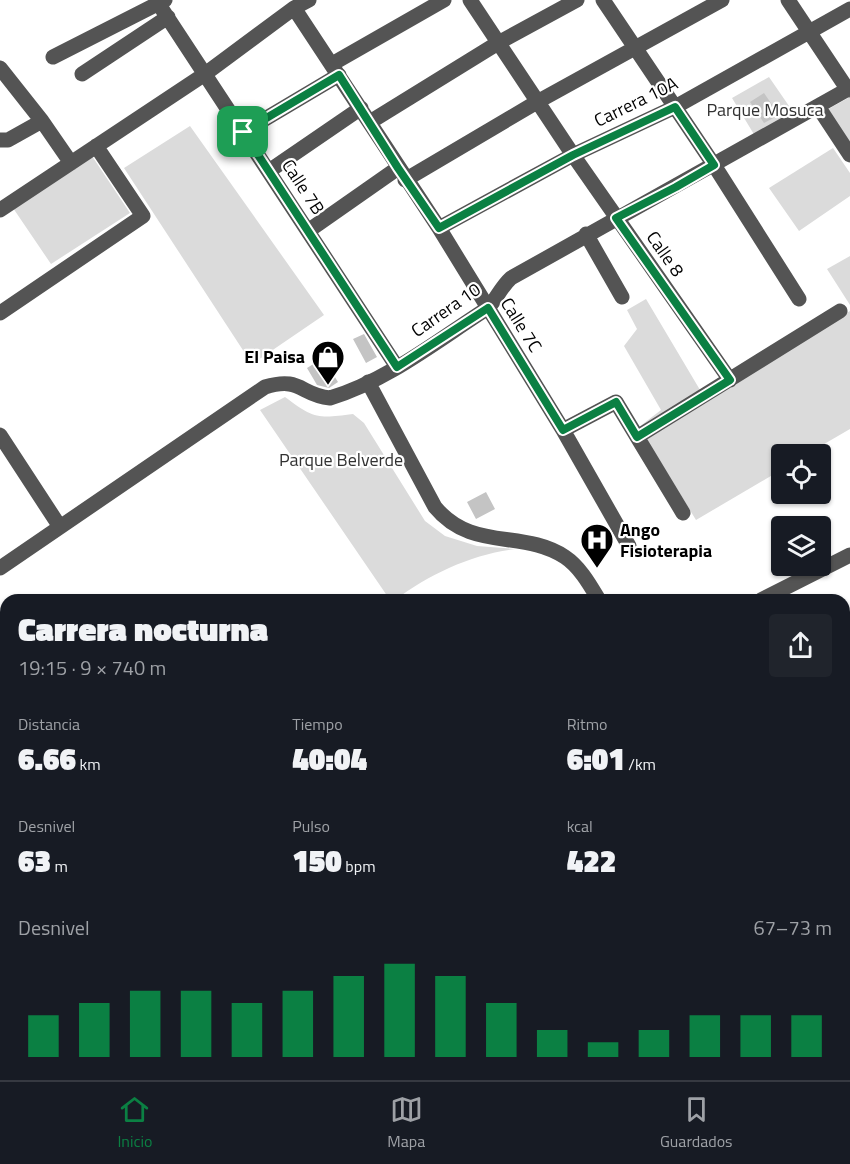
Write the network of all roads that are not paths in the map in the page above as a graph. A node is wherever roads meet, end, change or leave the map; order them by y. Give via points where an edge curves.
1 (309, 0) edge
2 (444, 0) edge
3 (470, 0) edge
4 (577, 0) edge
5 (603, 0) edge
6 (722, 0) edge
7 (788, 0) edge
8 (160, 1) edge
9 (294, 8) junction
10 (850, 9) edge
11 (168, 17) junction
12 (810, 32) junction
13 (498, 43) junction
14 (635, 48) junction
15 (53, 57) dead end
16 (335, 69) junction
17 (82, 74) dead end
18 (205, 74) junction
19 (3, 75) edge
20 (849, 89) edge
21 (537, 102) junction
22 (675, 107) junction
23 (360, 108) junction
24 (819, 108) junction
25 (42, 121) junction
26 (370, 122) junction
27 (243, 132) junction
28 (0, 140) edge
29 (96, 146) junction
30 (573, 155) junction
31 (850, 155) edge
32 (71, 163) junction
33 (714, 165) junction
34 (269, 171) junction
35 (401, 174) junction
36 (0, 210) edge
37 (616, 218) junction
38 (439, 228) junction
39 (308, 231) junction
40 (586, 234) junction
41 (622, 297) dead end
42 (800, 299) dead end
43 (488, 308) junction
44 (840, 311) dead end
45 (0, 313) edge
46 (397, 367) junction
47 (730, 380) junction
48 (368, 382) junction
49 (563, 430) junction
50 (0, 435) edge
51 (637, 437) junction
52 (683, 513) dead end
53 (60, 527) junction
54 (629, 546) dead end
55 (849, 559) edge
56 (0, 568) edge
57 (596, 594) edge
58 (774, 594) edge

1 - 9 street
2 - 16 street
3 - 13 street, Calle 8
4 - 13 street
5 - 14 street
6 - 14 street
7 - 12 street
8 - 11 street, Calle 7B
8 - 15 street
9 - 16 street, Calle 7C
9 - 18 street
10 - 12 street, Carrera 10A
11 - 17 street
11 - 18 street, Calle 7B
12 - 20 street
12 - 22 street, Carrera 10A
13 - 21 street, Calle 8
13 - 26 street
14 - 21 street
14 - 22 street
16 - 23 street, Calle 7C
16 - 27 street
18 - 27 street, Calle 7B
18 - 29 street
19 - 25 street
20 - 24 street, Carrera 10
21 - 30 street, Calle 8
21 - 35 street
22 - 30 street, Carrera 10A
22 - 33 street
23 - 26 street, Calle 7C
23 - 34 street
24 - 31 street
24 - 33 street, Carrera 10
25 - 28 street via 8,140
25 - 32 street
26 - 35 street, Calle 7C
27 - 34 street, Calle 7B
29 - 32 street
29 - 45 street via 143,216
30 - 37 street, Calle 8
30 - 38 street, Carrera 10A
32 - 36 street
33 - 37 street, Carrera 10
33 - 42 street
34 - 39 street, Calle 7B
35 - 38 street, Calle 7C
35 - 39 street
37 - 40 street, Carrera 10
37 - 47 street, Calle 8
38 - 43 street, Calle 7C
39 - 46 street, Calle 7B
40 - 41 street
40 - 43 street, Carrera 10 via 511,278
43 - 46 street, Carrera 10
43 - 49 street, Calle 7C
44 - 47 street
46 - 48 street, Carrera 10
47 - 51 street
48 - 53 street, Carrera 10 via 330,398 293,384 265,387
48 - 57 street via 441,514 478,536 535,546 564,556
49 - 51 street via 616,402
49 - 54 street, Calle 7C
50 - 53 street
51 - 52 street
53 - 56 street, Carrera 10
55 - 58 street

